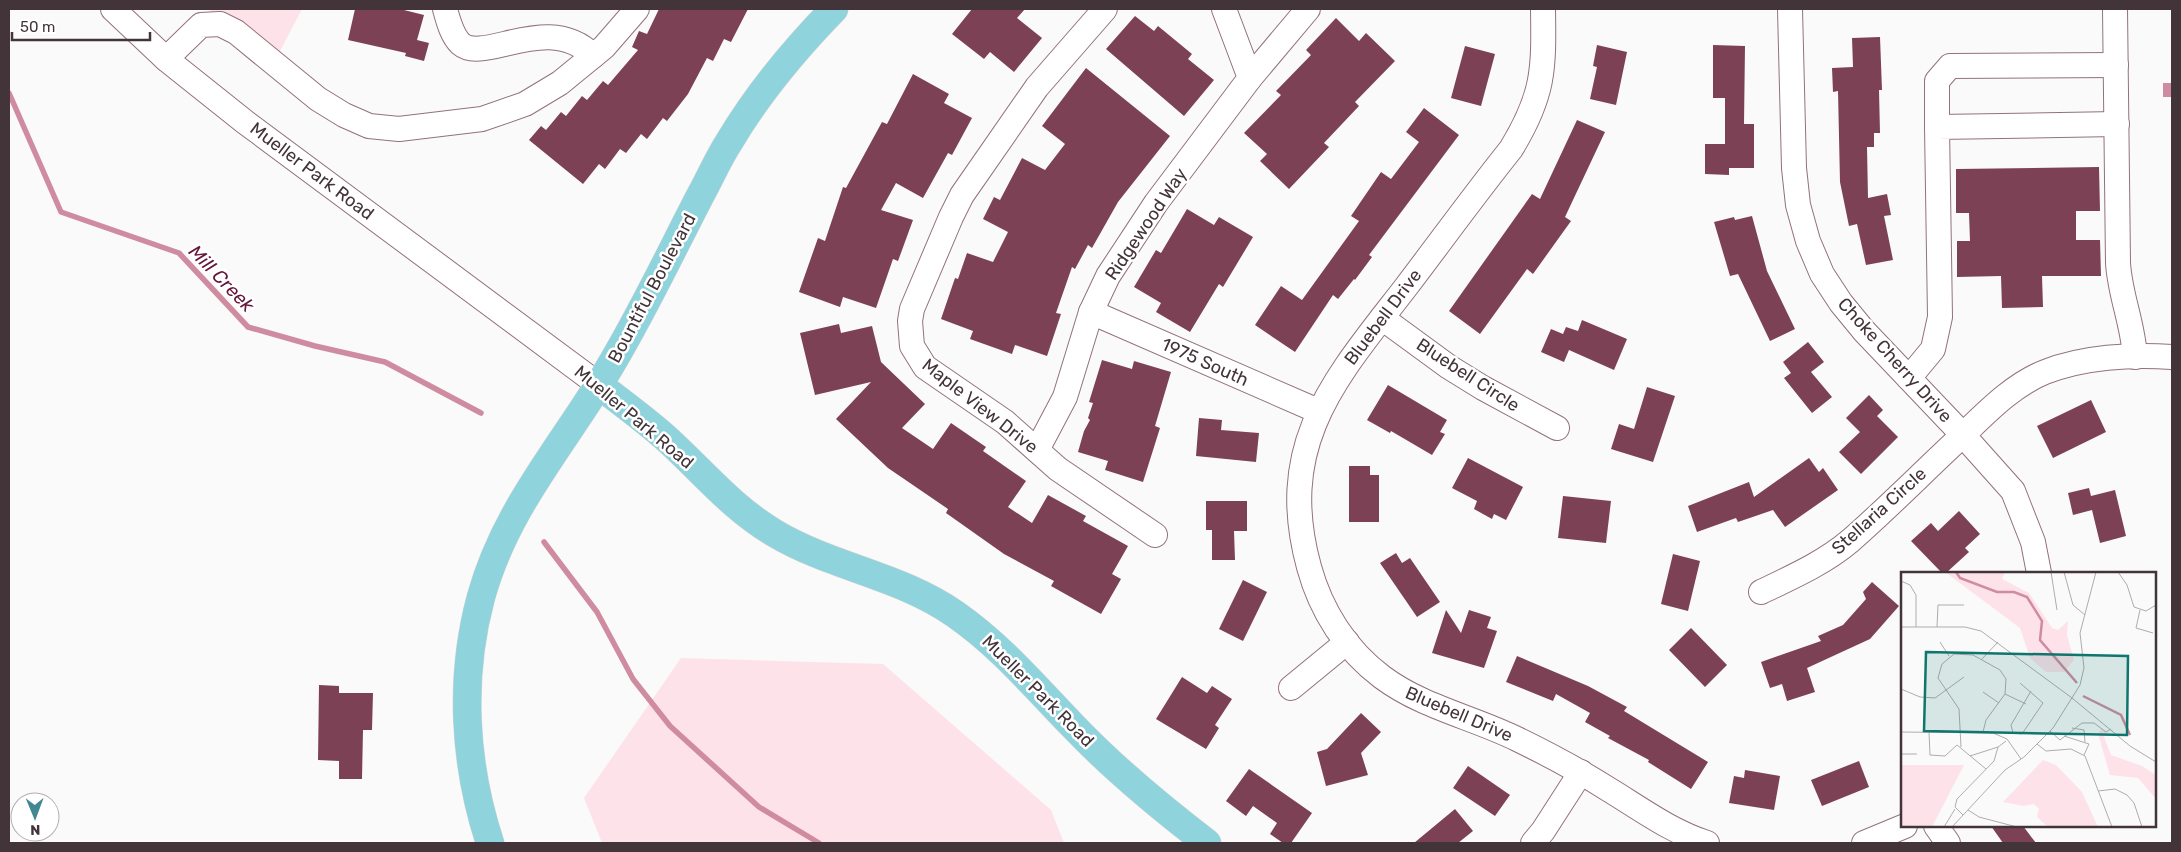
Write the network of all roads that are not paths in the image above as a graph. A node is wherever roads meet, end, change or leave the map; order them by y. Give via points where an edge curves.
1 (113, 9) edge
2 (445, 9) edge
3 (636, 9) edge
4 (1105, 9) edge
5 (1224, 9) edge
6 (1308, 9) edge
7 (1543, 9) edge
8 (1790, 9) edge
9 (2115, 9) edge
10 (823, 12) edge
11 (593, 56) junction
12 (166, 59) junction
13 (2116, 65) junction
14 (1250, 78) junction
15 (2117, 124) junction
16 (1937, 127) junction
17 (1091, 312) junction
18 (1382, 318) junction
19 (2135, 357) junction
20 (2172, 357) edge
21 (1909, 378) junction
22 (599, 384) junction
23 (1318, 411) junction
24 (1556, 428) dead end
25 (1963, 435) junction
26 (1037, 450) junction
27 (1155, 535) dead end
28 (2039, 572) edge
29 (1762, 592) dead end
30 (1347, 642) junction
31 (1291, 688) dead end
32 (1581, 772) junction
33 (1903, 827) edge
34 (1937, 827) edge
35 (490, 843) edge
36 (1207, 843) edge
37 (1534, 843) edge
38 (1708, 843) edge
39 (1864, 843) edge
40 (1948, 843) edge

1 - 12 street, Mueller Park Road
2 - 11 street via 457,39 467,47 482,48 548,37 578,43
3 - 11 street via 618,33
4 - 26 street, Maple View Drive via 1037,87 962,195 912,309 910,321 912,346 925,367 1005,422
5 - 14 street
6 - 14 street, Ridgewood Way
7 - 18 street, Bluebell Drive via 1540,89 1523,130
8 - 21 street, Choke Cherry Drive via 1794,168 1798,205 1808,241 1822,274 1841,303
9 - 13 street
10 - 22 main road, Bountiful Boulevard via 770,80 727,144
11 - 12 street via 543,94 505,112 459,122 399,128 368,126 333,109 236,32 220,24 201,25
12 - 22 street, Mueller Park Road via 245,122
13 - 15 street
13 - 16 street via 1950,66 1937,81
14 - 17 street, Ridgewood Way via 1129,242
15 - 16 street
15 - 19 street via 2119,280 2134,335
16 - 21 street via 1940,317 1933,349
17 - 23 street, 1975 South
17 - 26 street, Ridgewood Way via 1065,396
18 - 23 street, Bluebell Drive
18 - 24 street, Bluebell Circle via 1449,367
19 - 20 street, Stellaria Circle
19 - 25 street, Stellaria Circle via 2100,359 2045,372 2019,386
21 - 25 street, Choke Cherry Drive
22 - 35 main road, Bountiful Boulevard via 509,524 481,598 469,671 467,725 474,778
22 - 36 main road, Mueller Park Road via 669,441 724,496 770,530 817,553 921,594 984,635 1107,760
23 - 30 street, Bluebell Drive via 1300,468 1300,526 1312,580 1333,623
25 - 28 street, Choke Cherry Drive via 2013,491 2033,542
25 - 29 street, Stellaria Circle via 1850,541 1825,559
26 - 27 street, Maple View Drive via 1058,469
30 - 31 street
30 - 32 street, Bluebell Drive via 1362,660 1402,690 1513,737
32 - 37 street
32 - 38 street via 1665,826
33 - 39 street
34 - 40 street

